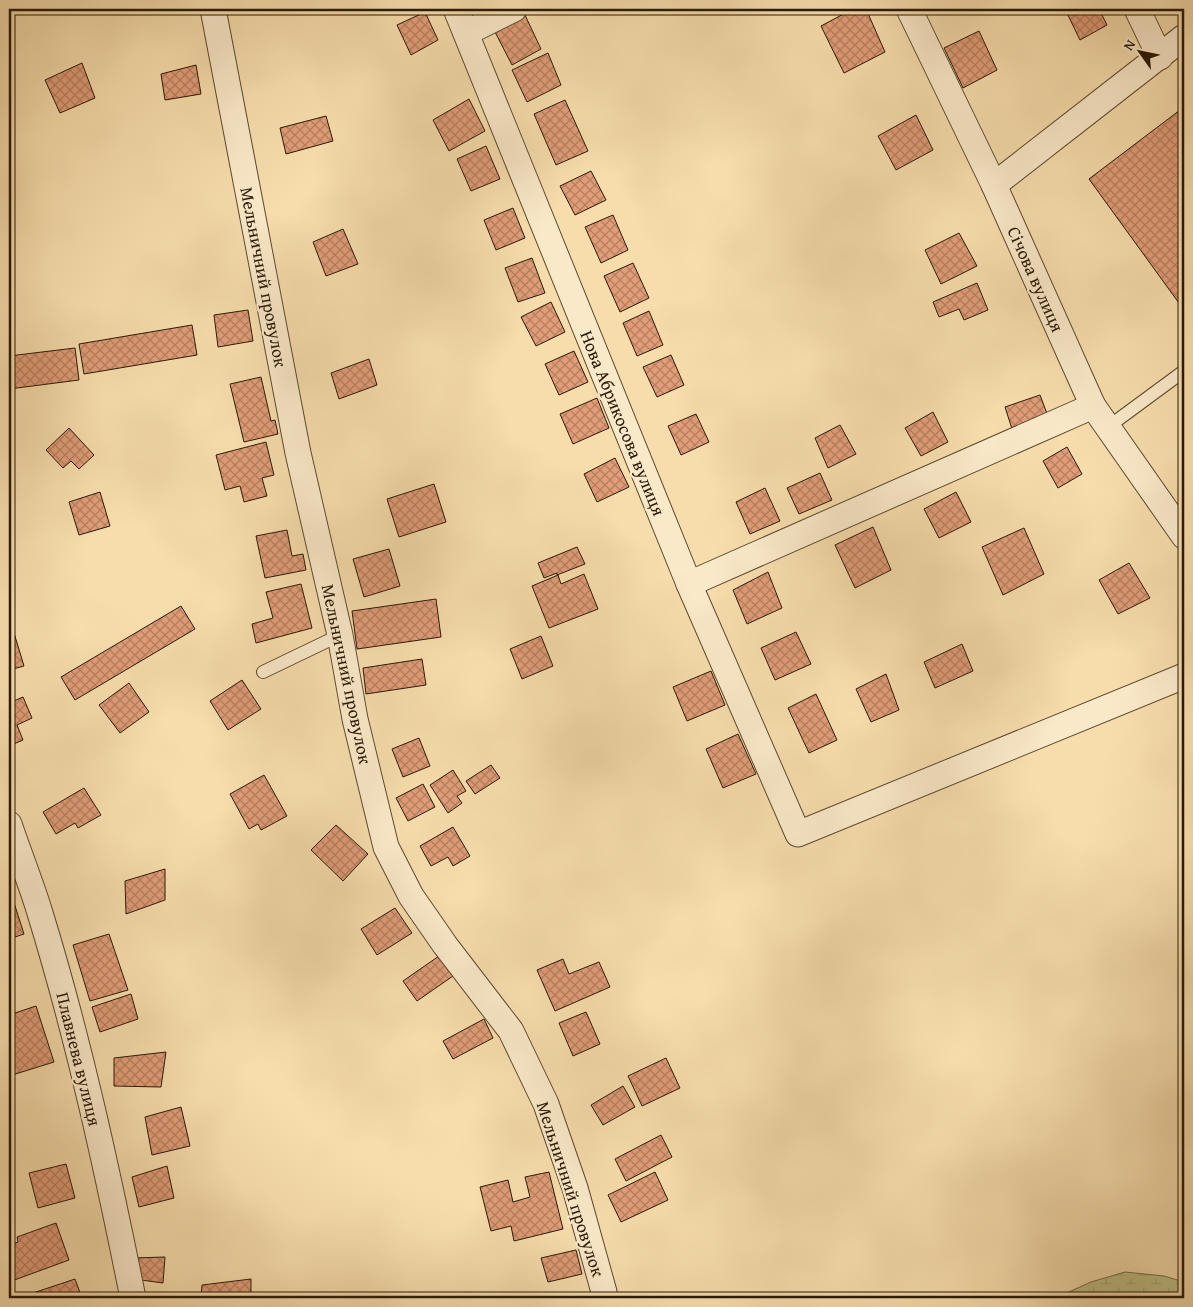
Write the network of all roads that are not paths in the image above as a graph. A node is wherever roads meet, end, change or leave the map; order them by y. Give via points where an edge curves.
1 (213, 9) edge
2 (456, 9) edge
3 (514, 9) edge
4 (909, 9) edge
5 (1137, 9) edge
6 (466, 34) junction
7 (1184, 38) edge
8 (1160, 57) junction
9 (994, 185) junction
10 (1184, 371) edge
11 (1093, 406) junction
12 (1108, 427) junction
13 (1184, 536) edge
14 (689, 584) junction
15 (340, 635) junction
16 (263, 672) dead end
17 (1184, 676) edge
18 (9, 824) edge
19 (603, 1295) edge
20 (133, 1298) edge

1 - 15 street, Мельничний провулок via 298,453
2 - 6 street, Нова Абрикосова вулиця
3 - 6 street
4 - 9 street, Січова вулиця
5 - 8 street
6 - 14 street, Нова Абрикосова вулиця
7 - 8 street
8 - 9 street
9 - 11 street, Січова вулиця
10 - 12 lane
11 - 12 street, Січова вулиця
11 - 14 street
12 - 13 street, Січова вулиця
14 - 17 street, Нова Абрикосова вулиця via 798,834
15 - 16 lane
15 - 19 street, Мельничний провулок via 355,719 386,847 411,896 511,1031 546,1104 575,1188
18 - 20 street, Плавнева вулиця via 40,912 72,1026 108,1172

